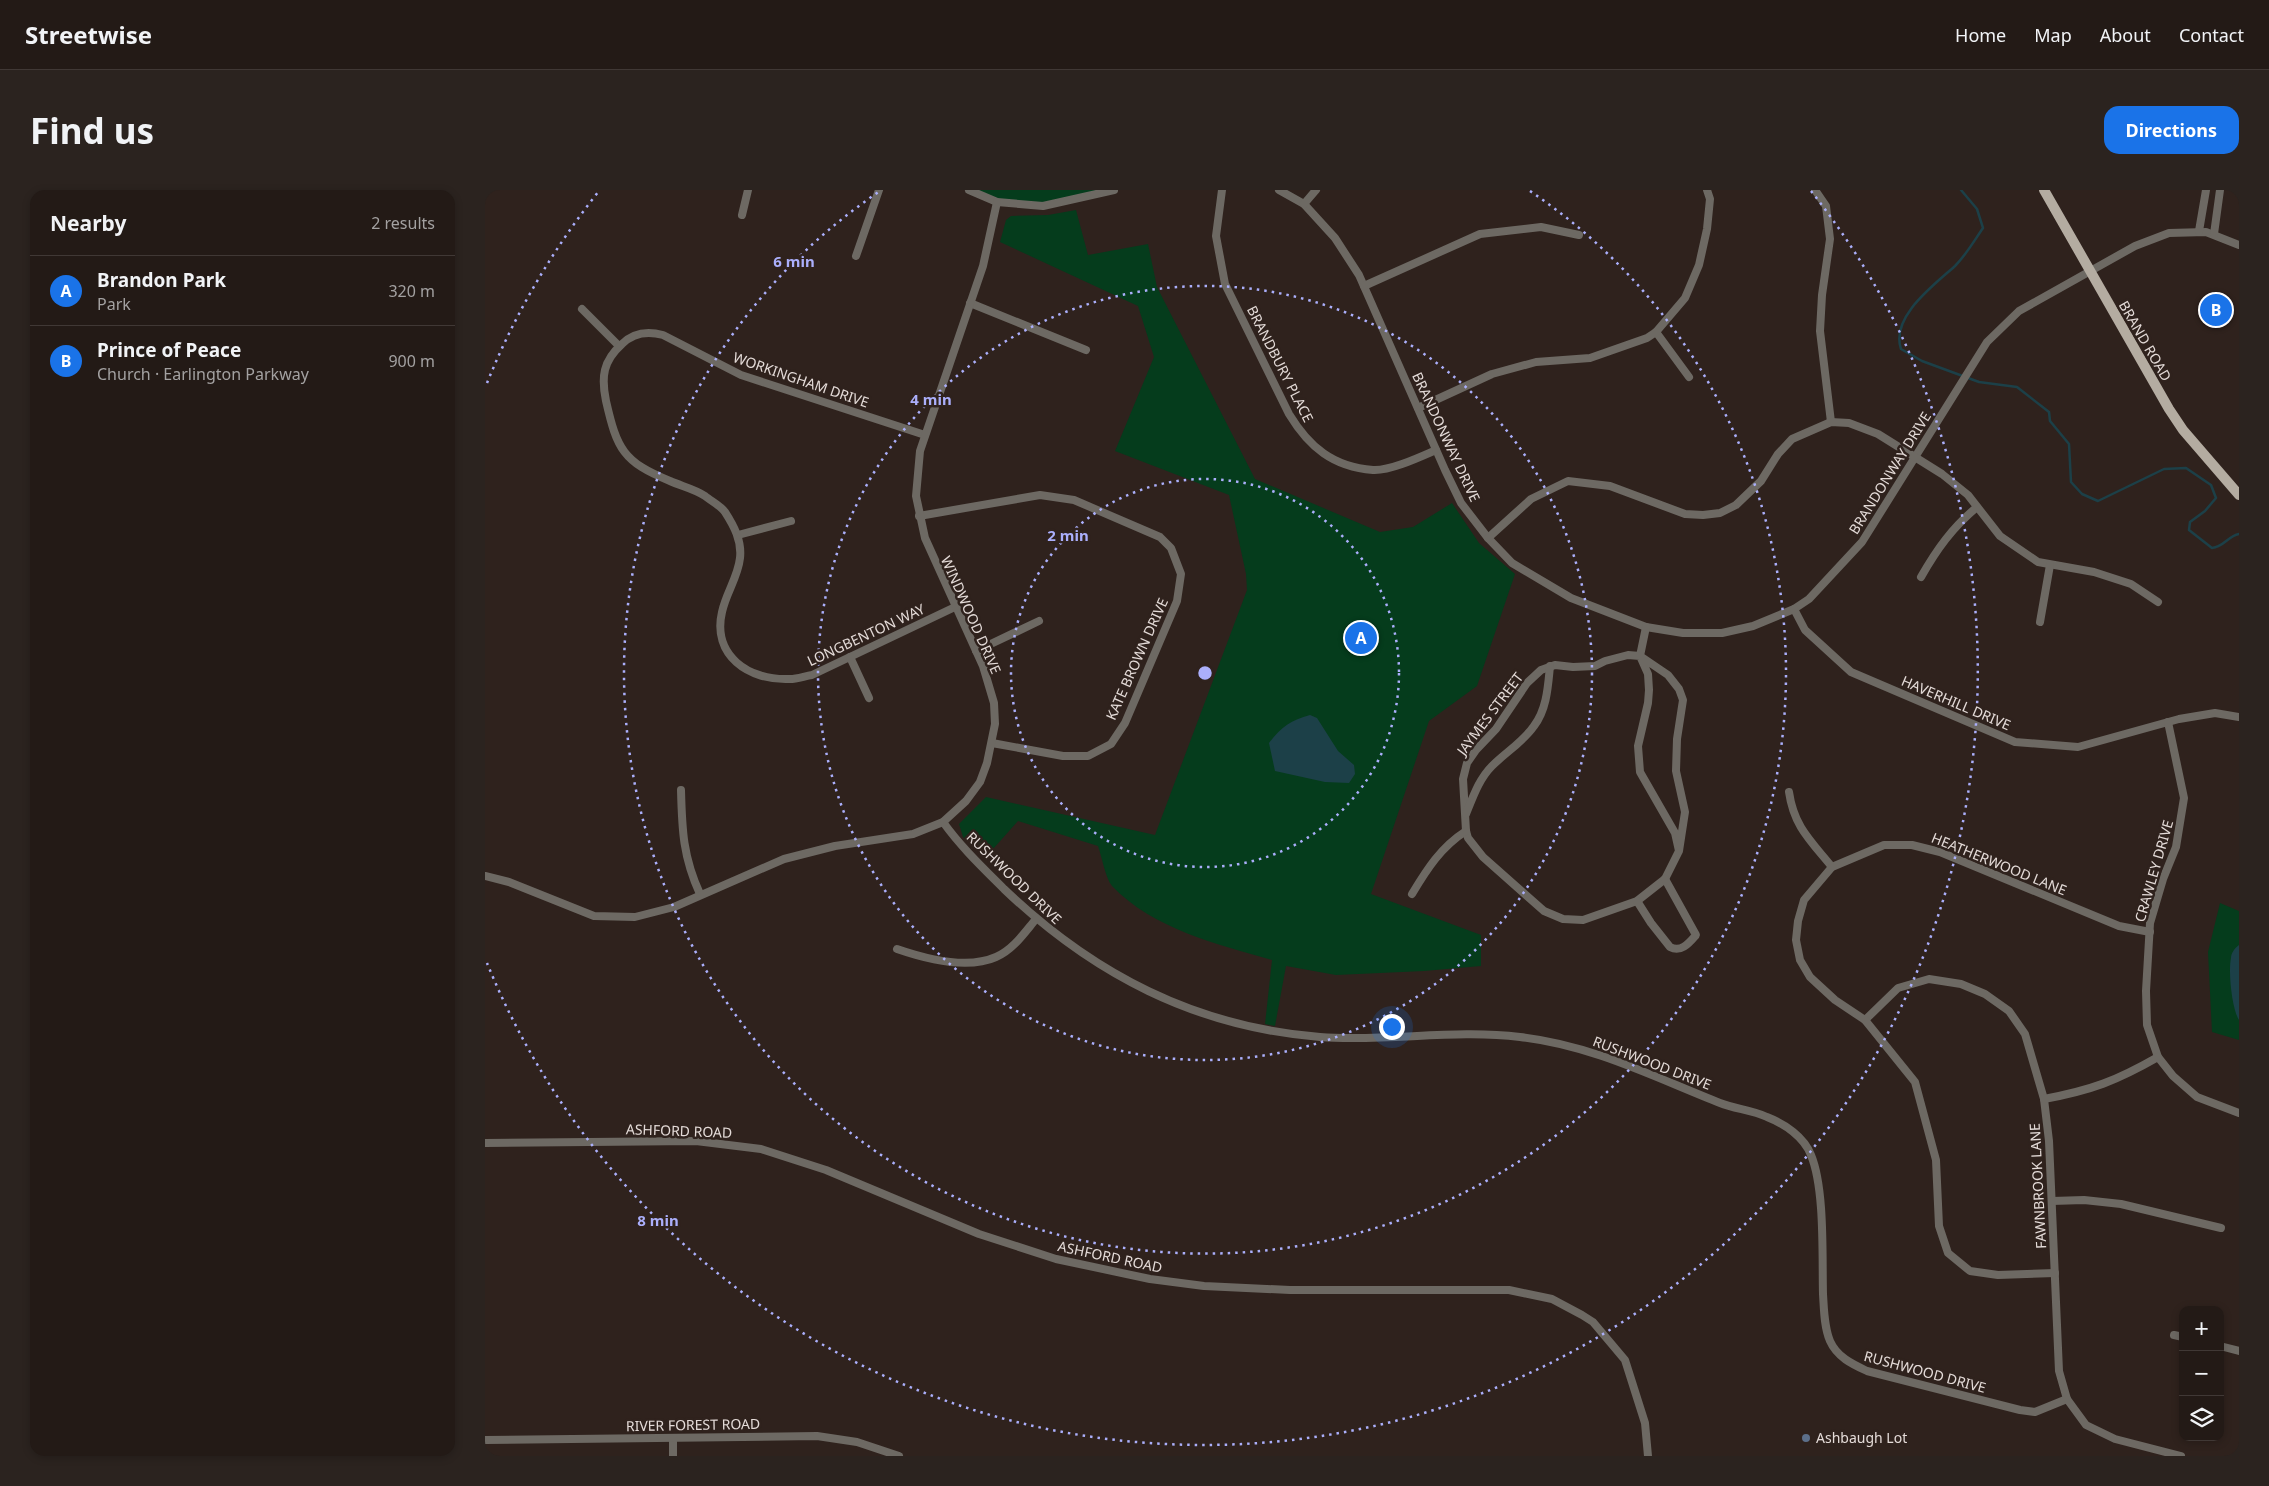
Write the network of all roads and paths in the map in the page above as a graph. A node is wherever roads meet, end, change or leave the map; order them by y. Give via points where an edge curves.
1 (747, 190) edge
2 (879, 190) edge
3 (969, 190) edge
4 (1114, 190) edge
5 (1222, 190) edge
6 (1279, 190) edge
7 (1316, 190) edge
8 (1707, 190) edge
9 (1815, 190) edge
10 (2044, 190) edge
11 (2206, 190) edge
12 (2220, 190) edge
13 (997, 202) junction
14 (1304, 204) junction
15 (742, 215) dead end
16 (2199, 231) junction
17 (2214, 234) junction
18 (1579, 235) dead end
19 (2239, 245) edge
20 (856, 256) dead end
21 (2089, 271) junction
22 (1364, 286) junction
23 (971, 303) junction
24 (582, 309) dead end
25 (1656, 332) junction
26 (619, 346) junction
27 (1086, 350) dead end
28 (1689, 377) dead end
29 (1418, 408) junction
30 (1831, 422) junction
31 (925, 435) junction
32 (1436, 450) junction
33 (1916, 457) junction
34 (2239, 495) edge
35 (1977, 507) junction
36 (919, 516) junction
37 (791, 521) dead end
38 (738, 535) junction
39 (1488, 538) junction
40 (2050, 565) junction
41 (1921, 578) dead end
42 (2158, 602) dead end
43 (955, 607) junction
44 (1794, 609) junction
45 (1039, 621) dead end
46 (2040, 622) dead end
47 (1646, 627) junction
48 (976, 651) junction
49 (1640, 656) junction
50 (850, 657) junction
51 (1550, 666) junction
52 (869, 698) dead end
53 (2239, 717) edge
54 (2168, 722) junction
55 (992, 742) junction
56 (681, 790) dead end
57 (1789, 792) dead end
58 (1465, 817) junction
59 (943, 822) junction
60 (1466, 831) junction
61 (1679, 851) junction
62 (1832, 867) junction
63 (485, 876) edge
64 (1665, 879) junction
65 (700, 894) junction
66 (1412, 894) dead end
67 (1637, 901) junction
68 (1036, 919) junction
69 (2150, 932) junction
70 (897, 949) dead end
71 (1865, 1020) junction
72 (2158, 1057) junction
73 (2044, 1098) junction
74 (2239, 1113) edge
75 (485, 1143) edge
76 (2052, 1201) junction
77 (2221, 1228) dead end
78 (2055, 1273) junction
79 (2174, 1335) dead end
80 (2179, 1336) edge
81 (2224, 1347) edge
82 (2239, 1351) edge
83 (2067, 1399) junction
84 (673, 1438) junction
85 (485, 1440) edge
86 (673, 1456) edge
87 (899, 1456) edge
88 (1648, 1456) edge
89 (2181, 1456) edge

1 - 15 street
2 - 20 street
3 - 13 street
4 - 13 street via 1043,206
5 - 32 street, BRANDBURY PLACE via 1216,236 1225,284 1301,434 1330,460 1374,470
6 - 14 street, BRANDONWAY DRIVE
7 - 14 street
8 - 25 street via 1710,199 1707,229 1699,265 1685,298
9 - 30 street via 1826,206 1830,239 1821,295 1820,330
10 - 21 main road, BRAND ROAD
11 - 16 street
12 - 17 street
13 - 23 street, WINDWOOD DRIVE
14 - 22 street, BRANDONWAY DRIVE via 1335,238
16 - 17 street, BRANDONWAY DRIVE
16 - 21 street, BRANDONWAY DRIVE via 2169,233 2143,242
17 - 19 street, BRANDONWAY DRIVE
18 - 22 street via 1541,227 1480,234
21 - 33 street, BRANDONWAY DRIVE via 2019,310 1987,342
21 - 34 main road, BRAND ROAD via 2183,430
22 - 29 street, BRANDONWAY DRIVE
23 - 27 street
23 - 31 street, WINDWOOD DRIVE
24 - 26 street
25 - 28 street
25 - 29 street via 1590,358 1536,362 1492,374
26 - 31 street, WORKINGHAM DRIVE via 638,334 663,335 741,375
26 - 38 street, LONGBENTON WAY via 609,355 602,379 613,432 625,456 647,472 700,493 724,510
29 - 32 street, BRANDONWAY DRIVE
30 - 33 street via 1849,423 1878,434
30 - 39 street via 1792,439 1761,481 1736,505 1720,513 1685,514 1610,486 1568,481 1531,499
31 - 36 street, WINDWOOD DRIVE via 917,472
32 - 39 street, BRANDONWAY DRIVE via 1461,503
33 - 35 street via 1942,474
33 - 44 street, BRANDONWAY DRIVE via 1862,542 1809,599
35 - 40 street via 2000,536 2038,562
35 - 41 street via 1938,546
36 - 43 street, WINDWOOD DRIVE via 933,560
36 - 55 street, KATE BROWN DRIVE via 1040,495 1074,500 1160,537 1171,548 1181,574 1177,601 1125,723 1111,744 1088,756 1063,756
37 - 38 street
38 - 50 street, LONGBENTON WAY via 740,556 736,577 722,611 719,636 731,659 752,672 790,679 812,674
39 - 47 street, BRANDONWAY DRIVE via 1512,563 1571,598
40 - 42 street via 2095,572 2131,584
40 - 46 street
43 - 48 street, WINDWOOD DRIVE
43 - 50 street, LONGBENTON WAY
44 - 47 street, BRANDONWAY DRIVE via 1753,626 1722,633
44 - 54 street, HAVERHILL DRIVE via 1805,630 1851,672 2015,742 2078,747
45 - 48 street
47 - 49 street
48 - 55 street, WINDWOOD DRIVE via 994,703
49 - 51 street via 1620,657 1595,666
49 - 61 street via 1648,674 1649,690 1638,746 1640,772 1675,833
49 - 61 street via 1668,675 1683,700 1676,747 1676,771 1685,812
50 - 52 street
51 - 58 street, JAYMES STREET via 1546,702 1535,725 1491,767 1477,788
51 - 58 street, JAYMES STREET via 1527,682 1497,729 1467,763 1463,779
53 - 54 street, HAVERHILL DRIVE via 2215,713
54 - 69 street, CRAWLEY DRIVE via 2184,798 2176,847 2163,879
55 - 59 street, WINDWOOD DRIVE via 980,782
56 - 65 street via 682,840
57 - 62 street via 1792,812 1801,829
58 - 60 street, JAYMES STREET
59 - 65 street, WINDWOOD DRIVE via 899,837 851,843 784,859
59 - 68 street, RUSHWOOD DRIVE via 966,852
60 - 66 street via 1430,862
60 - 67 street, JAYMES STREET via 1483,857 1544,912 1563,919 1583,920
61 - 64 street
62 - 69 street, HEATHERWOOD LANE via 1884,845 1912,845 1940,852 2119,926
62 - 71 street, HEATHERWOOD LANE via 1804,900 1797,921 1796,940 1810,977 1835,1000
63 - 65 street, WINDWOOD DRIVE via 509,882 594,916 615,918 655,914
64 - 67 street, JAYMES STREET
64 - 67 street via 1696,935 1682,948 1670,947
68 - 70 street via 1015,943 997,956 975,962 924,958
68 - 83 street, RUSHWOOD DRIVE via 1117,976 1173,1003 1230,1022 1322,1037 1469,1033 1516,1036 1603,1055 1725,1105 1764,1115 1792,1129 1811,1153 1819,1183 1825,1320 1831,1343 1846,1361 1867,1371 2020,1410 2035,1412
69 - 72 street, CRAWLEY DRIVE via 2147,1025
71 - 73 street, FAWNBROOK LANE via 1898,988 1929,979 1961,984 1985,994 2009,1010 2025,1034
71 - 78 street, HEATHERWOOD LANE via 1915,1082 1936,1160 1939,1226 1948,1253 1970,1271 1998,1275
72 - 73 street via 2119,1079 2081,1092
72 - 74 street, CRAWLEY DRIVE via 2197,1098
73 - 76 street, FAWNBROOK LANE
75 - 88 street, ASHFORD ROAD via 696,1141 761,1149 825,1170 979,1234 1056,1259 1150,1279 1204,1286 1274,1289 1509,1290 1540,1295 1593,1322 1625,1360 1645,1423
76 - 77 street via 2121,1204
76 - 78 street, FAWNBROOK LANE
78 - 83 street, FAWNBROOK LANE via 2059,1371
79 - 80 street
81 - 82 street
83 - 89 street, FAWNBROOK LANE via 2086,1425 2115,1439
84 - 85 street, RIVER FOREST ROAD
84 - 86 street
84 - 87 street, RIVER FOREST ROAD via 837,1438

